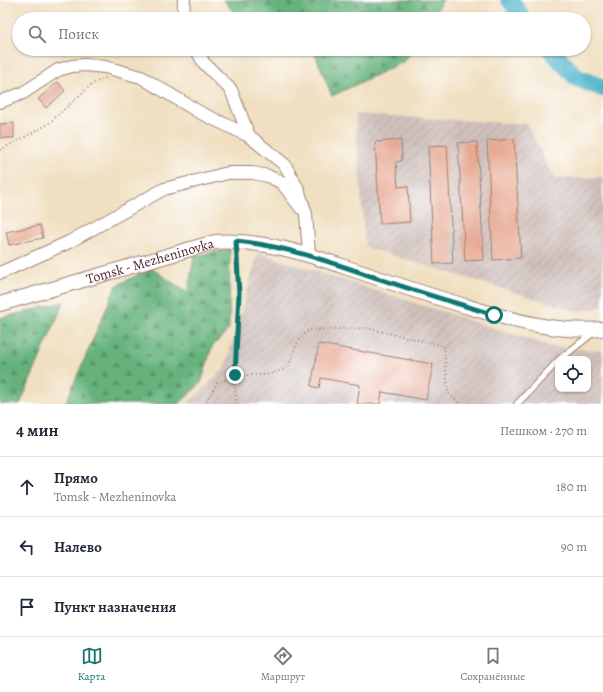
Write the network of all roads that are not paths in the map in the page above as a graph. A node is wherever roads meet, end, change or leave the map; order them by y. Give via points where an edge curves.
1 (184, 0) edge
2 (183, 12) edge
3 (200, 56) edge
4 (0, 102) edge
5 (249, 136) junction
6 (306, 214) junction
7 (309, 255) junction
8 (0, 273) edge
9 (0, 304) edge
10 (600, 329) edge
11 (564, 356) edge
12 (555, 364) edge
13 (517, 404) edge

1 - 2 street
3 - 5 street via 231,90
4 - 5 street via 23,93 58,70 86,65 105,67 141,77 199,112
5 - 6 street via 285,165 298,189
6 - 7 street
6 - 8 street via 282,183 268,176 253,173 228,173 164,189 68,242
7 - 9 street, Tomsk - Mezheninovka via 261,243 236,241 207,244
7 - 10 street, Tomsk - Mezheninovka via 494,315 543,327
10 - 11 lane
12 - 13 lane

